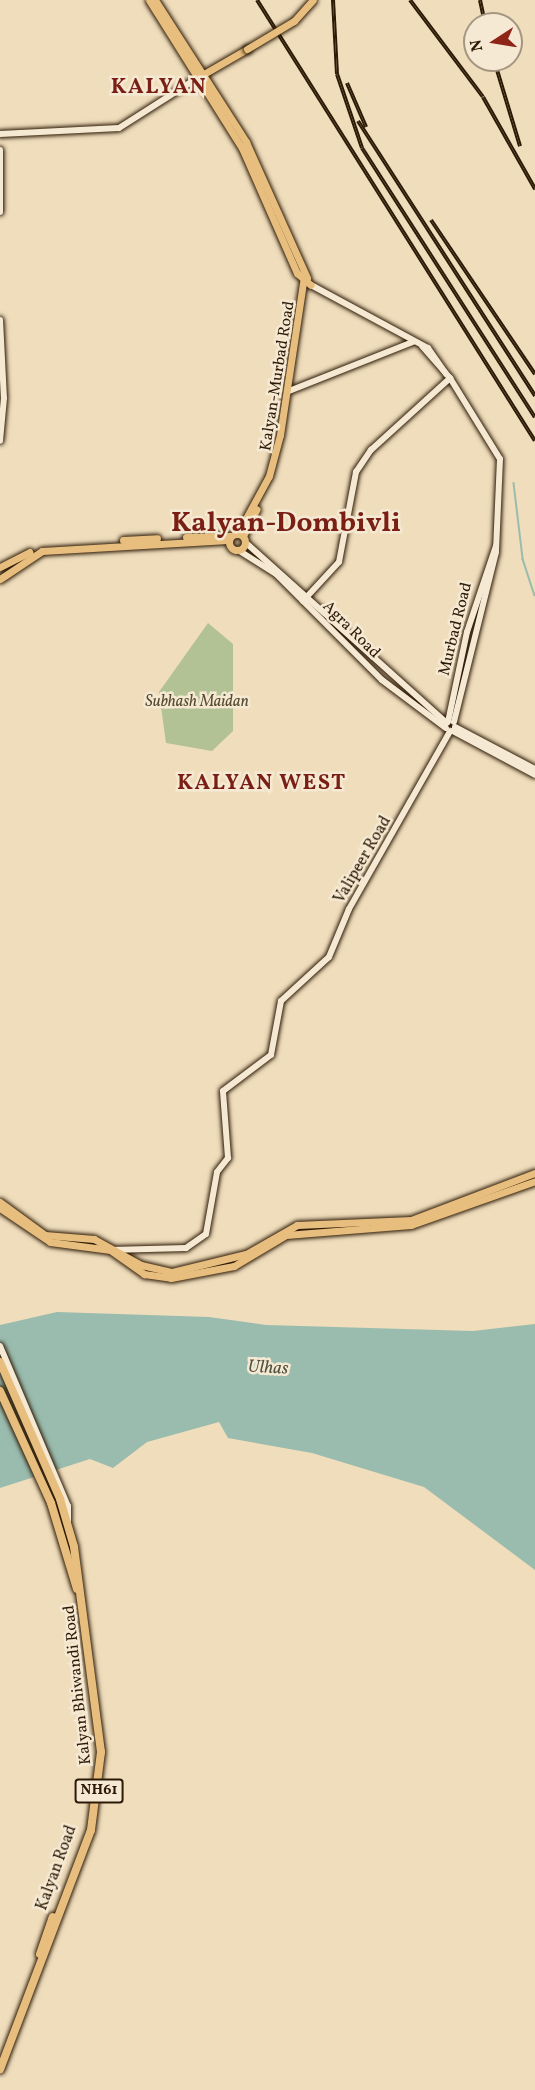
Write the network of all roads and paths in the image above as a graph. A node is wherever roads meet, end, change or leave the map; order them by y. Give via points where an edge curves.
1 (149, 0) edge
2 (155, 0) edge
3 (313, 0) edge
4 (208, 71) junction
5 (196, 79) junction
6 (0, 134) edge
7 (0, 150) edge
8 (0, 212) edge
9 (307, 279) junction
10 (0, 320) edge
11 (413, 342) junction
12 (448, 376) junction
13 (291, 390) junction
14 (0, 391) edge
15 (0, 407) edge
16 (0, 441) edge
17 (237, 538) junction
18 (238, 550) junction
19 (263, 561) junction
20 (0, 567) edge
21 (1, 577) edge
22 (305, 599) junction
23 (450, 727) junction
24 (535, 770) edge
25 (535, 775) edge
26 (535, 1173) edge
27 (535, 1180) edge
28 (0, 1202) edge
29 (0, 1208) edge
30 (451, 1211) junction
31 (112, 1248) junction
32 (0, 1346) edge
33 (0, 1362) edge
34 (0, 1391) edge
35 (62, 1498) junction
36 (68, 1524) junction
37 (0, 2059) edge
38 (0, 2069) edge

1 - 5 main road, Kalyan-Murbad Road
2 - 4 main road
3 - 4 main road, bridge via 294,21
4 - 5 main road
4 - 9 main road via 261,171
5 - 6 street via 119,128
5 - 9 main road, Kalyan-Murbad Road via 250,162
7 - 8 street
9 - 11 street, Murbad Road
9 - 13 main road, Kalyan-Murbad Road
10 - 16 street via 4,398
11 - 12 street, Murbad Road via 422,346
11 - 13 street
12 - 22 street via 371,450 356,472 339,562
12 - 23 street, Murbad Road via 500,459 496,545
13 - 17 main road, Kalyan-Murbad Road via 269,476
14 - 15 street
17 - 18 main road, Kalyan-Murbad Road
17 - 18 main road
17 - 19 street, Agra Road
17 - 20 main road via 51,545
17 - 21 main road via 42,551
18 - 19 street, Agra Road
19 - 22 street, Agra Road
22 - 23 street, Agra Road
23 - 24 street, Agra Road
23 - 25 street, Agra Road
23 - 31 street, Valipeer Road via 443,747 350,909 329,957 281,1001 271,1055 224,1091 228,1158 217,1172 212,1224 186,1248
26 - 30 main road
27 - 30 main road
28 - 31 main road via 45,1235
29 - 31 main road via 50,1242
30 - 31 main road via 411,1220 297,1225 246,1254 172,1272 141,1265
32 - 35 street
33 - 35 highway, NH61
34 - 37 highway, Kalyan Road / NH61 via 51,1503 77,1587 94,1728 94,1795 87,1827
35 - 36 highway, Kalyan Bhiwandi Road / NH61
35 - 36 street via 68,1506
36 - 38 highway, Kalyan Bhiwandi Road / NH61 via 93,1671 101,1752 99,1795 75,1874

